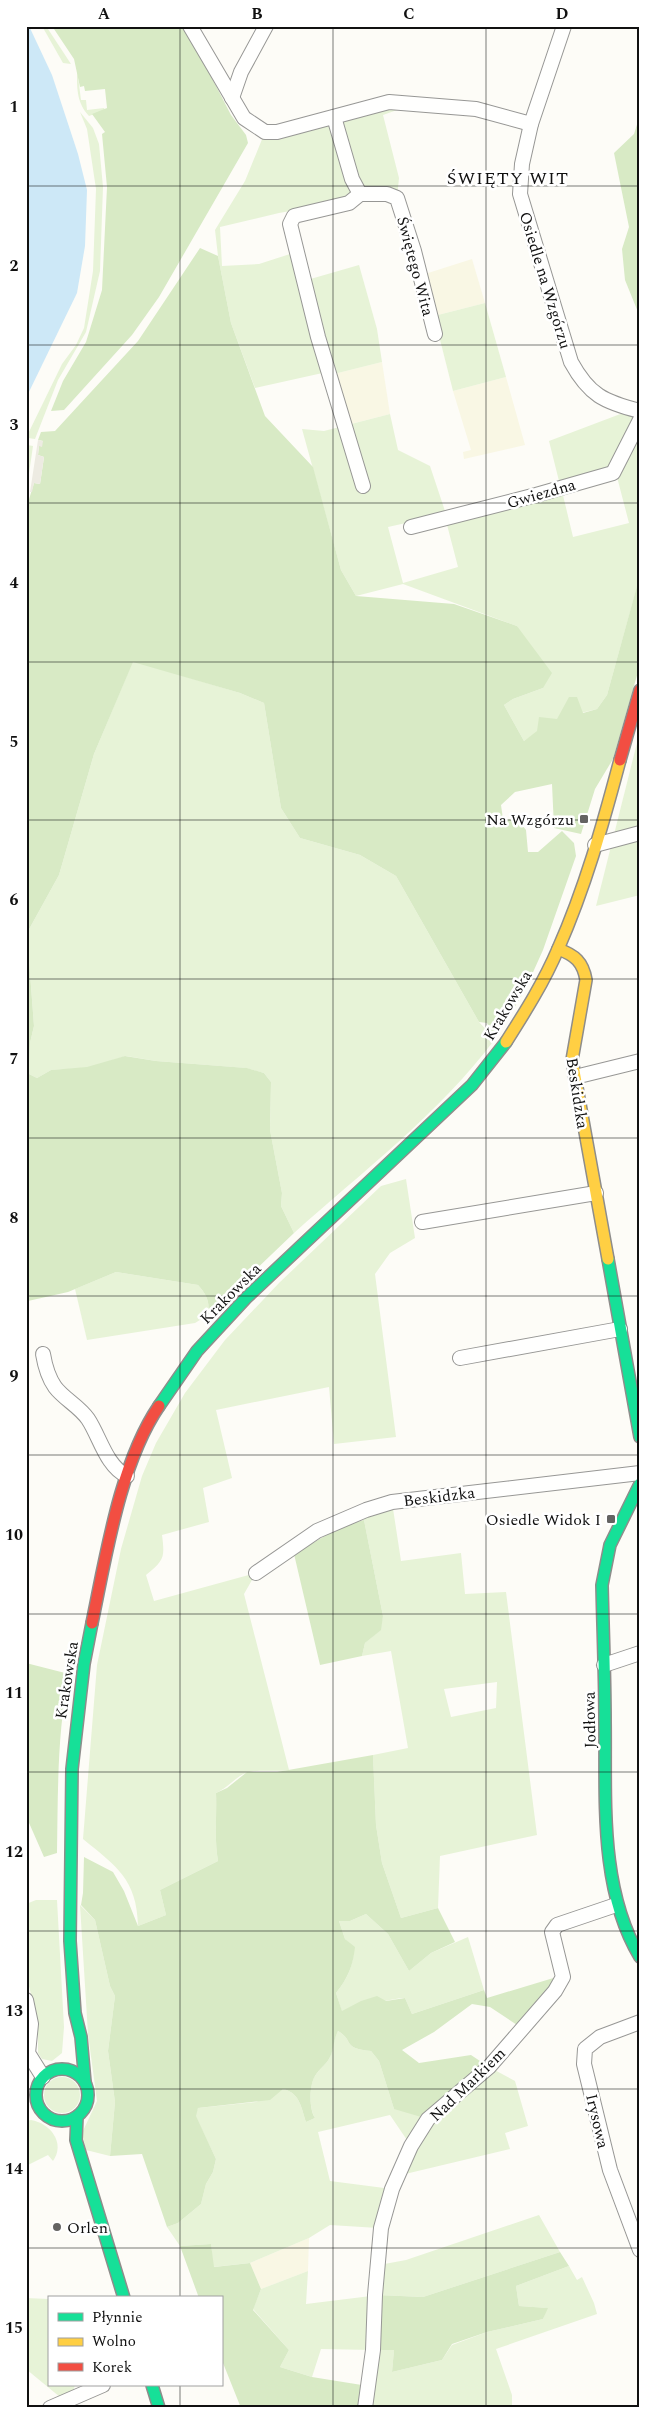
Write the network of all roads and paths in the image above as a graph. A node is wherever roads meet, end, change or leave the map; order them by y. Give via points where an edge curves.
1 (190, 26) edge
2 (266, 26) edge
3 (564, 26) edge
4 (232, 98) junction
5 (334, 117) junction
6 (531, 124) junction
7 (360, 194) junction
8 (435, 334) dead end
9 (640, 411) edge
10 (640, 420) edge
11 (363, 486) dead end
12 (411, 526) dead end
13 (640, 690) edge
14 (640, 833) edge
15 (595, 845) junction
16 (558, 949) junction
17 (640, 1061) edge
18 (575, 1077) junction
19 (596, 1193) junction
20 (422, 1222) dead end
21 (620, 1329) junction
22 (42, 1354) dead end
23 (460, 1358) dead end
24 (640, 1437) edge
25 (640, 1473) edge
26 (127, 1476) junction
27 (640, 1484) edge
28 (256, 1573) dead end
29 (640, 1653) edge
30 (604, 1665) junction
31 (616, 1905) junction
32 (640, 1957) edge
33 (26, 2000) edge
34 (75, 2012) junction
35 (640, 2022) edge
36 (61, 2069) junction
37 (43, 2077) junction
38 (85, 2082) junction
39 (36, 2091) junction
40 (26, 2099) edge
41 (30, 2113) dead end
42 (43, 2113) junction
43 (77, 2117) junction
44 (60, 2130) junction
45 (104, 2237) junction
46 (640, 2250) edge
47 (123, 2296) edge
48 (100, 2386) edge
49 (152, 2386) edge
50 (50, 2408) edge
51 (159, 2408) edge
52 (365, 2408) edge

1 - 4 street
2 - 4 street via 241,72
3 - 6 street, Osiedle na Wzgórzu
4 - 5 street via 244,118 265,132 277,132
5 - 6 street via 389,102 476,109
5 - 7 street via 352,179
6 - 9 street, Osiedle na Wzgórzu via 522,164 520,194 571,362 588,389 611,402
7 - 8 street, Świętego Wita via 387,194 397,198
7 - 11 street via 349,202 294,216 290,224 318,337
10 - 12 street, Gwiezdna via 613,473
13 - 15 main road, Krakowska
14 - 15 street
15 - 16 main road, Krakowska
16 - 18 main road, Beskidzka via 578,959 586,976 587,992 571,1049
16 - 26 main road, Krakowska via 522,1016 484,1071 246,1298 206,1341 156,1411
17 - 18 street
18 - 19 main road, Beskidzka
19 - 20 street
19 - 21 main road, Beskidzka
21 - 23 street
21 - 24 main road, Beskidzka
22 - 26 street via 56,1388 83,1412 112,1464
25 - 28 street, Beskidzka via 392,1502 317,1531
26 - 34 main road, Krakowska via 104,1564 84,1664 75,1737 69,1908
27 - 30 main road, Jodłowa via 616,1530 602,1571
29 - 30 street
30 - 31 main road, Jodłowa via 606,1792
31 - 32 main road, Jodłowa via 633,1950
31 - 52 street, Nad Markiem via 558,1925 552,1932 563,1978 555,1991 489,2066 428,2119 411,2146 392,2189 381,2228 373,2350
33 - 37 street via 31,2024 28,2057
34 - 36 main road, Krakowska via 70,2054
34 - 38 main road, Krakowska
35 - 46 street, Irysowa via 600,2037 584,2049 584,2064 610,2170
36 - 37 main road
36 - 38 main road via 75,2072
37 - 39 main road
38 - 43 main road via 88,2104
39 - 40 main road
39 - 42 main road via 37,2103
41 - 42 main road
42 - 44 main road
43 - 44 main road via 64,2122
43 - 45 main road via 76,2140
44 - 45 main road via 82,2196
45 - 47 main road
48 - 50 street
49 - 51 main road

